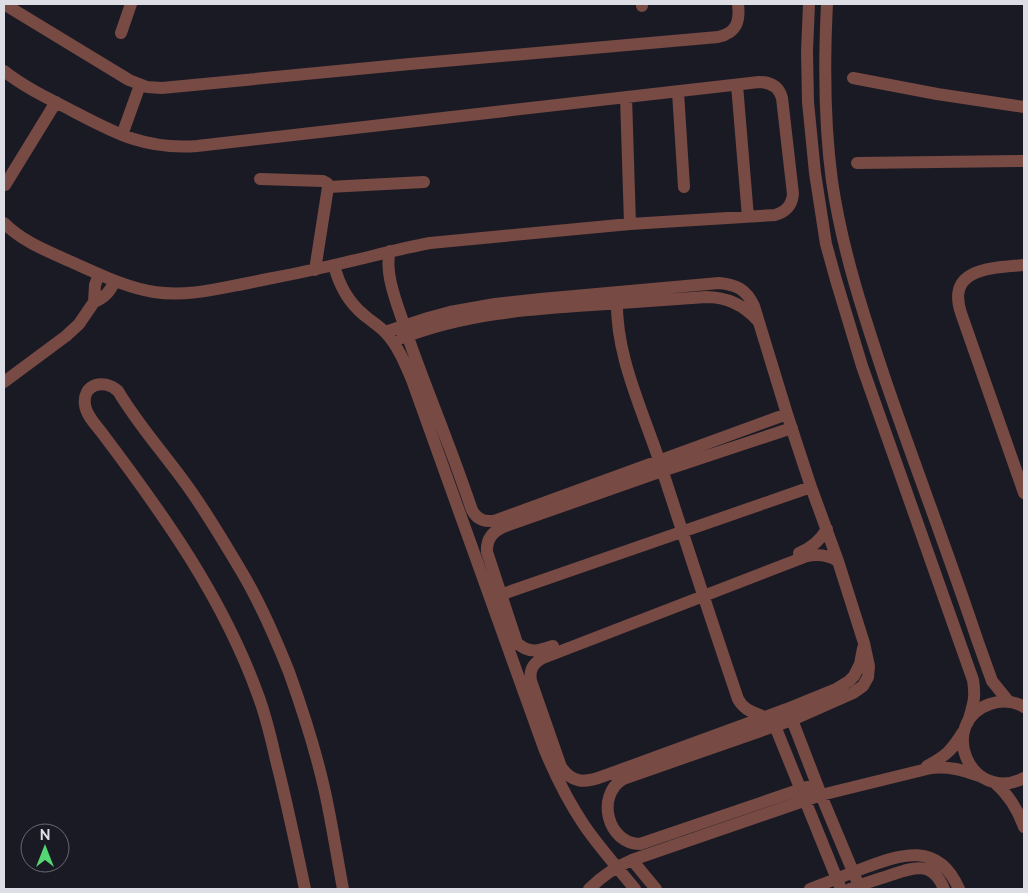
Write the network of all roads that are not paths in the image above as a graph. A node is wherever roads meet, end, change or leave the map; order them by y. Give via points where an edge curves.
1 (4, 4) edge
2 (131, 4) edge
3 (738, 4) edge
4 (809, 4) edge
5 (828, 4) edge
6 (121, 33) dead end
7 (4, 71) edge
8 (9, 77) edge
9 (853, 78) dead end
10 (140, 85) junction
11 (737, 85) junction
12 (678, 92) junction
13 (626, 97) junction
14 (56, 102) junction
15 (1024, 107) edge
16 (122, 136) junction
17 (1024, 161) edge
18 (857, 162) dead end
19 (260, 179) dead end
20 (424, 182) dead end
21 (5, 185) edge
22 (328, 187) junction
23 (684, 187) dead end
24 (748, 216) junction
25 (4, 223) edge
26 (630, 224) junction
27 (390, 251) junction
28 (334, 265) junction
29 (1024, 265) edge
30 (315, 270) junction
31 (1024, 273) edge
32 (99, 274) junction
33 (115, 281) junction
34 (617, 297) junction
35 (94, 302) junction
36 (961, 313) junction
37 (406, 331) junction
38 (389, 337) junction
39 (4, 382) edge
40 (787, 414) junction
41 (792, 428) junction
42 (661, 466) junction
43 (1021, 472) edge
44 (811, 487) junction
45 (1024, 494) edge
46 (827, 529) junction
47 (682, 532) junction
48 (838, 561) junction
49 (702, 593) junction
50 (500, 595) junction
51 (1020, 705) edge
52 (789, 714) junction
53 (765, 717) junction
54 (775, 726) junction
55 (966, 727) junction
56 (914, 772) junction
57 (979, 776) junction
58 (1024, 778) edge
59 (994, 782) junction
60 (818, 789) junction
61 (802, 795) junction
62 (1024, 828) edge
63 (632, 860) junction
64 (617, 867) junction
65 (854, 872) junction
66 (839, 884) edge
67 (855, 887) edge
68 (305, 889) edge
69 (343, 889) edge
70 (589, 889) edge
71 (635, 889) edge
72 (656, 889) edge
73 (810, 889) edge
74 (944, 889) edge
75 (959, 889) edge

1 - 10 street
2 - 6 street
3 - 10 street via 739,19 735,27 718,38 162,88
4 - 55 street via 808,102 826,244 862,366 973,680 974,702
5 - 51 street via 826,119 832,182 849,261 873,345 992,681
7 - 8 street
8 - 14 street
9 - 15 street
10 - 16 street
11 - 12 street
11 - 24 street
11 - 24 street via 768,82 780,94 793,194 784,212
12 - 13 street
12 - 23 street
13 - 16 street via 185,147 153,144
13 - 26 street
14 - 16 street
14 - 21 street
17 - 18 street
19 - 22 street via 323,181
20 - 22 street
22 - 30 street
24 - 26 street
25 - 32 street via 34,245
26 - 27 street via 430,243
27 - 28 street
27 - 37 street via 389,275
28 - 30 street
28 - 38 street via 343,290 352,303
29 - 36 street via 986,270 968,277 958,293
30 - 33 street via 189,293 152,292
31 - 36 street via 976,282 966,292
32 - 33 street
32 - 35 street
33 - 35 street via 105,296
34 - 37 street via 487,305 450,312
34 - 40 street via 710,284 737,286 750,297 754,306
34 - 42 street via 623,354
35 - 39 street via 73,330
36 - 43 street
37 - 38 street
37 - 42 street via 474,515 482,521 492,522
38 - 64 street via 418,396 551,764 584,825
40 - 41 street
40 - 42 street
41 - 42 street
41 - 44 street
42 - 47 street
42 - 50 street via 494,532 487,552
43 - 45 street
44 - 46 street
44 - 47 street
46 - 48 street
46 - 49 street via 806,550
47 - 49 street
47 - 50 street
48 - 49 street via 820,555 807,556
48 - 52 street via 864,643 869,672 866,682 844,698
49 - 50 street via 536,651 517,643
49 - 53 street via 738,699 746,710
49 - 53 street via 534,663 531,681 561,767 575,779 591,780
51 - 55 street via 989,704 977,712
52 - 53 street
52 - 54 street
52 - 60 street
53 - 54 street
54 - 61 street
54 - 61 street via 623,779 610,792 609,818 615,831 625,840 640,844
55 - 56 street via 948,754
55 - 57 street via 962,744 965,756
56 - 57 street via 942,767
56 - 60 street
57 - 59 street
58 - 59 street via 1004,784
59 - 62 street via 1019,813
60 - 61 street
60 - 65 street
61 - 63 street
61 - 66 street
63 - 64 street
63 - 72 street
64 - 70 street
64 - 71 street
65 - 66 street
65 - 67 street
65 - 75 street via 896,857 923,856 940,863
66 - 73 street
67 - 74 street via 908,869 924,868 940,880
68 - 69 street via 270,736 247,666 189,555 88,414 85,397 96,384 108,384 118,391 196,498 260,604 282,654 316,756

